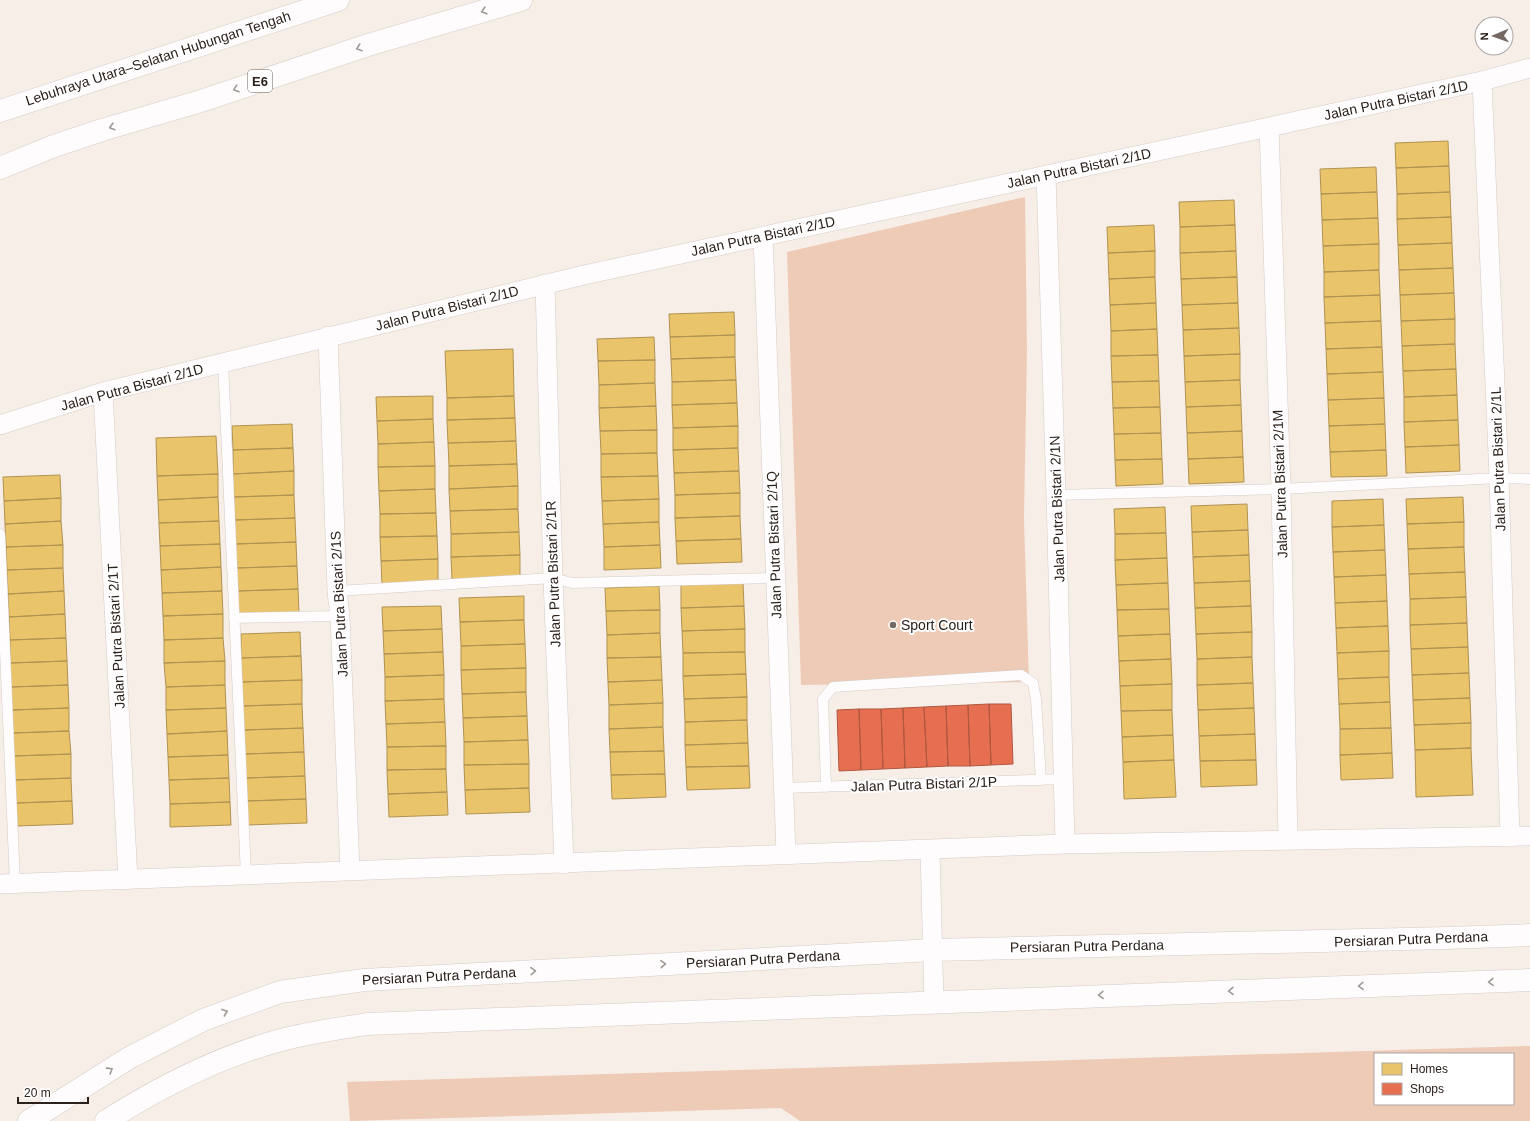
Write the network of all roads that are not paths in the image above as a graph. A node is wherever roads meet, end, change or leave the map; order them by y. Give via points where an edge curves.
1 (338, 0) edge
2 (521, 0) edge
3 (1530, 68) edge
4 (1482, 81) junction
5 (0, 111) edge
6 (1269, 127) junction
7 (0, 168) edge
8 (1046, 175) junction
9 (763, 236) junction
10 (544, 284) junction
11 (328, 336) junction
12 (223, 362) junction
13 (103, 392) junction
14 (0, 425) edge
15 (1499, 478) junction
16 (1530, 479) edge
17 (1281, 489) junction
18 (1056, 495) junction
19 (0, 534) edge
20 (552, 578) junction
21 (776, 578) junction
22 (337, 591) junction
23 (340, 616) junction
24 (234, 618) junction
25 (1064, 779) junction
26 (1041, 780) junction
27 (826, 787) junction
28 (783, 788) junction
29 (1530, 836) edge
30 (1510, 837) junction
31 (1288, 840) junction
32 (1065, 844) junction
33 (930, 850) junction
34 (786, 854) junction
35 (564, 864) junction
36 (350, 871) junction
37 (246, 876) junction
38 (128, 880) junction
39 (8, 884) edge
40 (1530, 935) edge
41 (933, 950) junction
42 (1530, 980) edge
43 (934, 1002) junction
44 (29, 1121) edge
45 (106, 1121) edge

1 - 5 main road, Lebuhraya Utara–Selatan Hubungan Tengah
2 -> 7 main road, E6 via 368,45 201,101 102,130
3 - 4 street, Jalan Putra Bistari 2/1D
4 - 6 street, Jalan Putra Bistari 2/1D
4 - 15 street, Jalan Putra Bistari 2/1L
6 - 8 street, Jalan Putra Bistari 2/1D
6 - 17 street, Jalan Putra Bistari 2/1M
8 - 9 street, Jalan Putra Bistari 2/1D
8 - 18 street, Jalan Putra Bistari 2/1N
9 - 10 street, Jalan Putra Bistari 2/1D
9 - 21 street, Jalan Putra Bistari 2/1Q
10 - 11 street, Jalan Putra Bistari 2/1D
10 - 20 street, Jalan Putra Bistari 2/1R
11 - 12 street, Jalan Putra Bistari 2/1D
11 - 22 street, Jalan Putra Bistari 2/1S
12 - 13 street, Jalan Putra Bistari 2/1D
12 - 24 lane
13 - 14 street, Jalan Putra Bistari 2/1D
13 - 38 street, Jalan Putra Bistari 2/1T
15 - 16 lane
15 - 17 lane
15 - 30 street, Jalan Putra Bistari 2/1L
17 - 18 lane
17 - 31 street, Jalan Putra Bistari 2/1M
18 - 25 street, Jalan Putra Bistari 2/1N
19 - 39 lane
20 - 21 lane via 572,583
20 - 22 lane
20 - 35 street, Jalan Putra Bistari 2/1R
21 - 28 street, Jalan Putra Bistari 2/1Q
22 - 23 street, Jalan Putra Bistari 2/1S
23 - 24 lane
23 - 36 street, Jalan Putra Bistari 2/1S
24 - 37 lane
25 - 26 lane, Jalan Putra Bistari 2/1P
25 - 32 street, Jalan Putra Bistari 2/1N
26 - 27 lane, Jalan Putra Bistari 2/1P
26 - 27 lane via 1036,699 1033,683 1022,675 833,687 823,699
27 - 28 lane, Jalan Putra Bistari 2/1P
28 - 34 street, Jalan Putra Bistari 2/1Q
29 - 30 street
30 - 31 street
31 - 32 street
32 - 33 street
33 - 34 street
33 - 41 street
34 - 35 street
35 - 36 street
36 - 37 street
37 - 38 street
38 - 39 street
40 - 41 main road, Persiaran Putra Perdana
41 - 43 street
44 -> 41 main road, Persiaran Putra Perdana via 129,1058 197,1023 280,992 364,980
42 -> 43 main road
43 - 45 main road via 367,1024 289,1038 215,1062 150,1093

